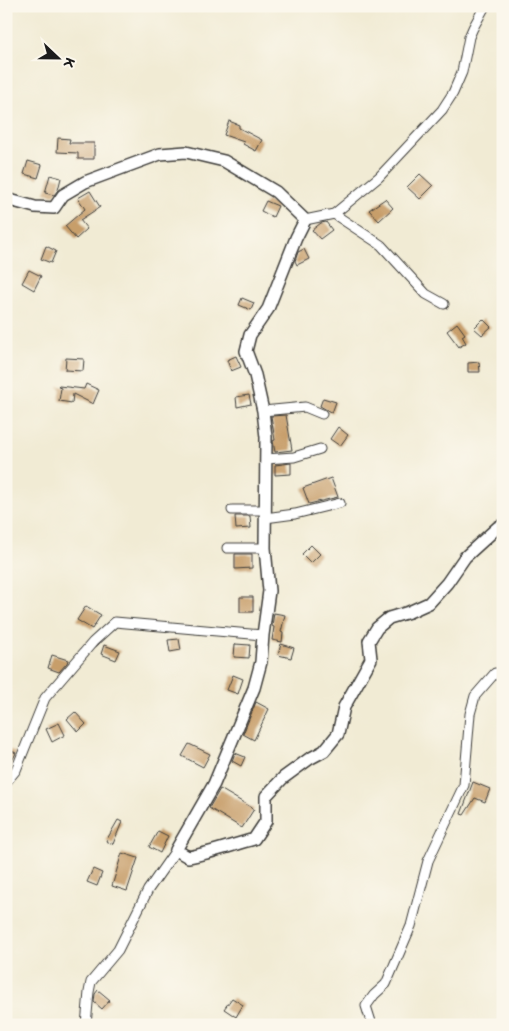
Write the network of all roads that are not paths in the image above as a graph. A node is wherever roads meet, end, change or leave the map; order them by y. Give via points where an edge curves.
1 (485, 6) edge
2 (6, 199) edge
3 (334, 214) junction
4 (305, 220) junction
5 (444, 304) dead end
6 (263, 411) junction
7 (322, 414) dead end
8 (320, 449) dead end
9 (266, 459) junction
10 (340, 503) dead end
11 (232, 510) dead end
12 (265, 514) junction
13 (503, 525) edge
14 (227, 548) dead end
15 (265, 548) junction
16 (263, 635) junction
17 (503, 674) edge
18 (6, 782) edge
19 (176, 850) junction
20 (86, 1025) edge
21 (372, 1025) edge

1 - 3 street via 469,37 462,72 442,110 379,177
2 - 4 street via 35,207 54,208 63,195 85,182 160,154 186,152 224,161 276,192
3 - 4 street
3 - 5 street via 381,245 426,294
4 - 6 street via 268,309 250,335 246,351
6 - 7 street via 305,407
6 - 9 street
8 - 9 street via 294,458
9 - 12 street
10 - 12 street via 295,514
11 - 12 street
12 - 15 street
13 - 19 street via 465,557 429,603 389,618 377,628 369,640 371,659 344,707 338,734 324,751 283,778 266,796 266,821 254,839 188,857
14 - 15 street
15 - 16 street via 269,591
16 - 18 street via 115,622 93,642 45,698 16,770
16 - 19 street via 261,662 254,688 214,784
17 - 21 street via 495,674 475,696 470,714 464,785 428,861 412,926 398,958 386,984 366,1006
19 - 20 street via 148,890 118,950 92,982 88,992

